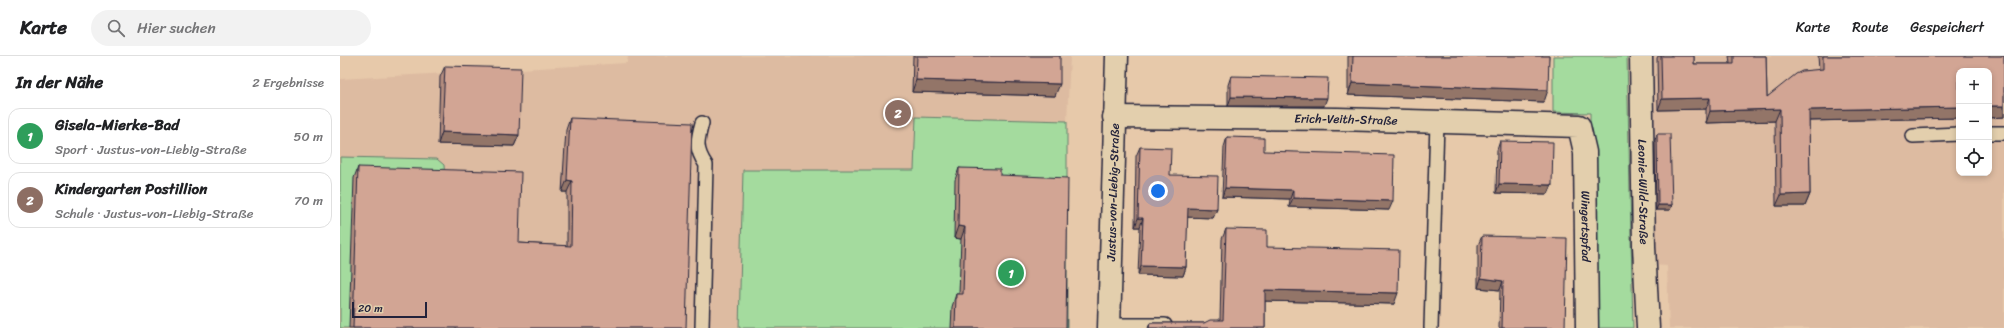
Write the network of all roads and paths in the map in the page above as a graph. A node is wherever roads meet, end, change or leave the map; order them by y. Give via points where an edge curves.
1 (1117, 56) edge
2 (1641, 56) edge
3 (1114, 117) junction
4 (1437, 122) junction
5 (702, 123) dead end
6 (1579, 126) joint
7 (1992, 133) edge
8 (2004, 133) edge
9 (1956, 134) edge
10 (1913, 136) dead end
11 (1178, 325) edge
12 (1109, 327) edge
13 (702, 328) edge
14 (1431, 328) edge
15 (1587, 328) edge
16 (1648, 328) edge

1 - 3 street, Justus-von-Liebig-Straße
2 - 16 street, Leonie-Wild-Straße
3 - 4 street, Erich-Veith-Straße
3 - 12 street, Justus-von-Liebig-Straße
4 - 6 street, Erich-Veith-Straße
4 - 14 lane
5 - 13 lane via 698,153 706,165
6 - 15 street, Wingertspfad via 1585,152
7 - 8 lane
9 - 10 lane
11 - 12 lane

